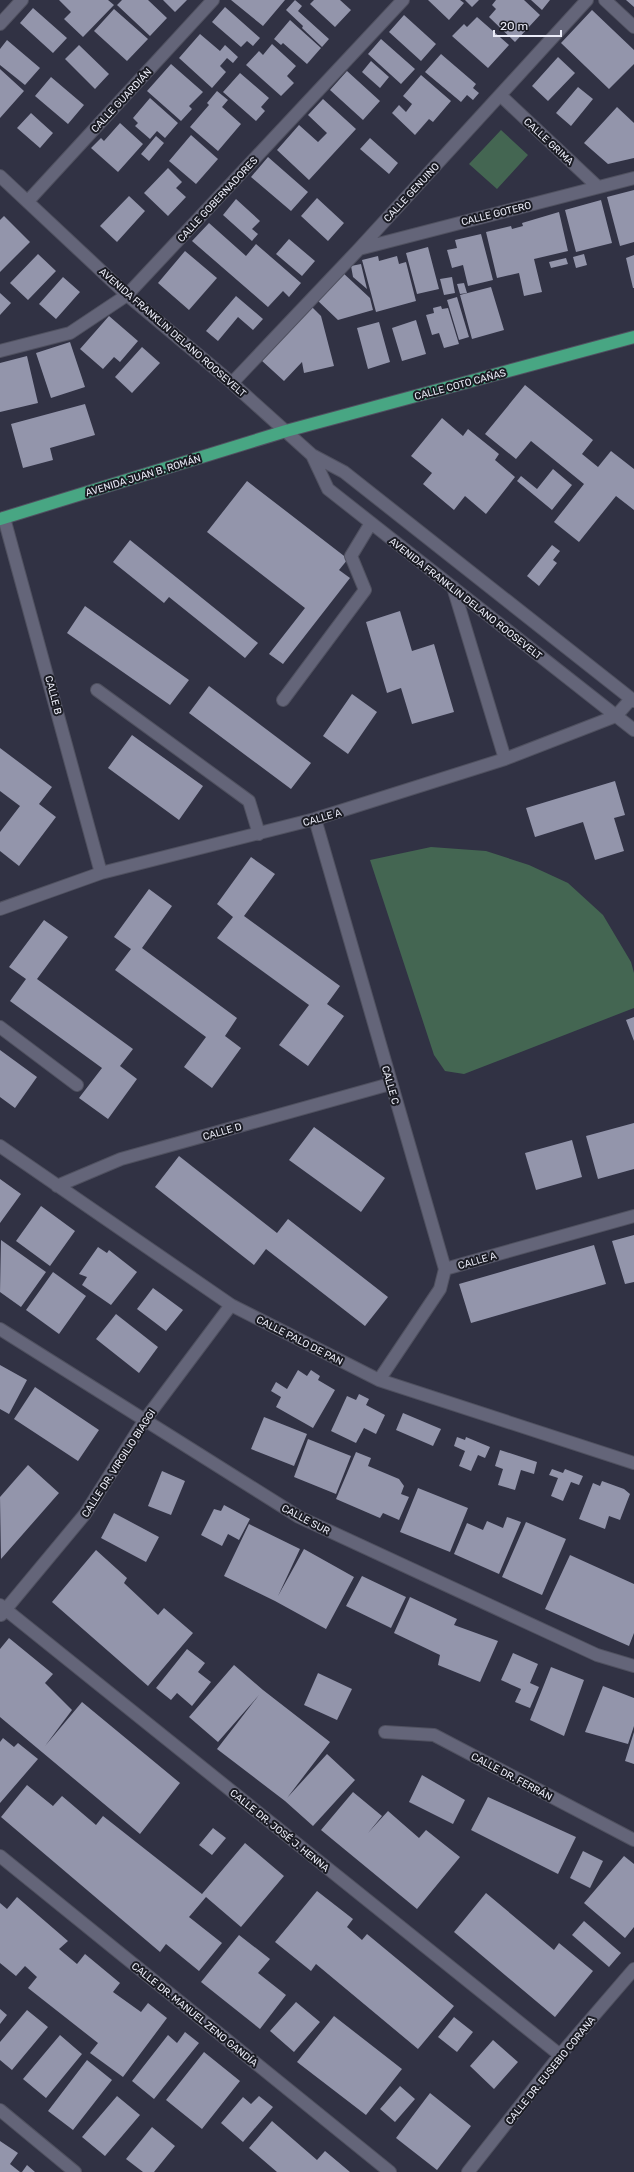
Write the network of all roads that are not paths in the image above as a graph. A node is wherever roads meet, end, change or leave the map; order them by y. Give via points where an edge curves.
1 (22, 0) edge
2 (213, 0) edge
3 (403, 0) edge
4 (587, 0) edge
5 (605, 0) edge
6 (0, 24) edge
7 (634, 27) edge
8 (500, 95) junction
9 (0, 176) edge
10 (634, 178) edge
11 (598, 187) junction
12 (28, 201) junction
13 (359, 248) junction
14 (127, 295) junction
15 (634, 337) edge
16 (0, 351) edge
17 (232, 383) junction
18 (286, 431) junction
19 (312, 455) junction
20 (2, 519) edge
21 (372, 523) junction
22 (453, 587) junction
23 (97, 690) dead end
24 (283, 700) dead end
25 (633, 700) edge
26 (616, 716) junction
27 (634, 730) edge
28 (505, 759) junction
29 (315, 819) junction
30 (259, 834) junction
31 (101, 874) junction
32 (0, 909) edge
33 (0, 1027) edge
34 (390, 1084) junction
35 (77, 1085) dead end
36 (0, 1146) edge
37 (57, 1186) junction
38 (634, 1216) edge
39 (445, 1269) junction
40 (231, 1305) junction
41 (0, 1329) edge
42 (379, 1380) junction
43 (144, 1421) junction
44 (634, 1463) edge
45 (2, 1610) edge
46 (634, 1666) edge
47 (385, 1732) dead end
48 (634, 1840) edge
49 (0, 1856) edge
50 (634, 1969) edge
51 (560, 2055) junction
52 (0, 2110) edge
53 (75, 2172) edge
54 (390, 2172) edge
55 (468, 2172) edge

1 - 6 street
2 - 12 street, CALLE GUARDIÁN
3 - 14 street, CALLE GOBERNADORES
4 - 8 street, CALLE GENUINO
5 - 7 street
8 - 11 street, CALLE GRIMA
8 - 13 street, CALLE GENUINO
9 - 12 street, AVENIDA FRANKLIN DELANO ROOSEVELT
10 - 11 street, CALLE GOTERO
11 - 13 street, CALLE GOTERO
12 - 14 street, AVENIDA FRANKLIN DELANO ROOSEVELT
13 - 17 street, CALLE GENUINO
14 - 16 street, CALLE GOBERNADORES via 70,333
14 - 17 street, AVENIDA FRANKLIN DELANO ROOSEVELT
15 - 18 main road, CALLE COTO CAÑAS
17 - 18 street, AVENIDA FRANKLIN DELANO ROOSEVELT
18 - 19 street, AVENIDA FRANKLIN DELANO ROOSEVELT
18 - 20 main road, AVENIDA JUAN B. ROMÁN
19 - 21 street, AVENIDA FRANKLIN DELANO ROOSEVELT via 328,489
19 - 25 street, AVENIDA FRANKLIN DELANO ROOSEVELT via 344,472
20 - 31 street, CALLE B
21 - 22 street, AVENIDA FRANKLIN DELANO ROOSEVELT
21 - 24 street via 351,556 365,590
22 - 26 street, AVENIDA FRANKLIN DELANO ROOSEVELT
22 - 28 street
23 - 30 street via 249,801
25 - 26 street, CALLE A
26 - 27 street, AVENIDA FRANKLIN DELANO ROOSEVELT
26 - 28 street, CALLE A
28 - 29 street, CALLE A
29 - 30 street, CALLE A
29 - 34 street, CALLE C
30 - 31 street, CALLE A
31 - 32 street, CALLE A
33 - 35 street
34 - 37 street, CALLE D via 121,1159
34 - 39 street, CALLE C
36 - 37 street, CALLE PALO DE PAN
37 - 40 street, CALLE PALO DE PAN
38 - 39 street, CALLE A
39 - 42 street, CALLE A via 440,1289
40 - 42 street, CALLE PALO DE PAN
40 - 43 street, CALLE DR. VIRGILIO BIAGGI
41 - 43 street, CALLE SUR
42 - 44 street, CALLE PALO DE PAN
43 - 45 street, CALLE DR. VIRGILIO BIAGGI via 85,1514
43 - 46 street, CALLE SUR via 299,1517 597,1656
45 - 51 street, CALLE DR. JOSÉ J. HENNA
47 - 48 street, CALLE DR. FERRÁN via 434,1735
49 - 54 street, CALLE DR. MANUEL ZENO GANDÍA
50 - 51 street, CALLE DR. EUSEBIO CORANA
51 - 55 street, CALLE DR. EUSEBIO CORANA
52 - 53 street

